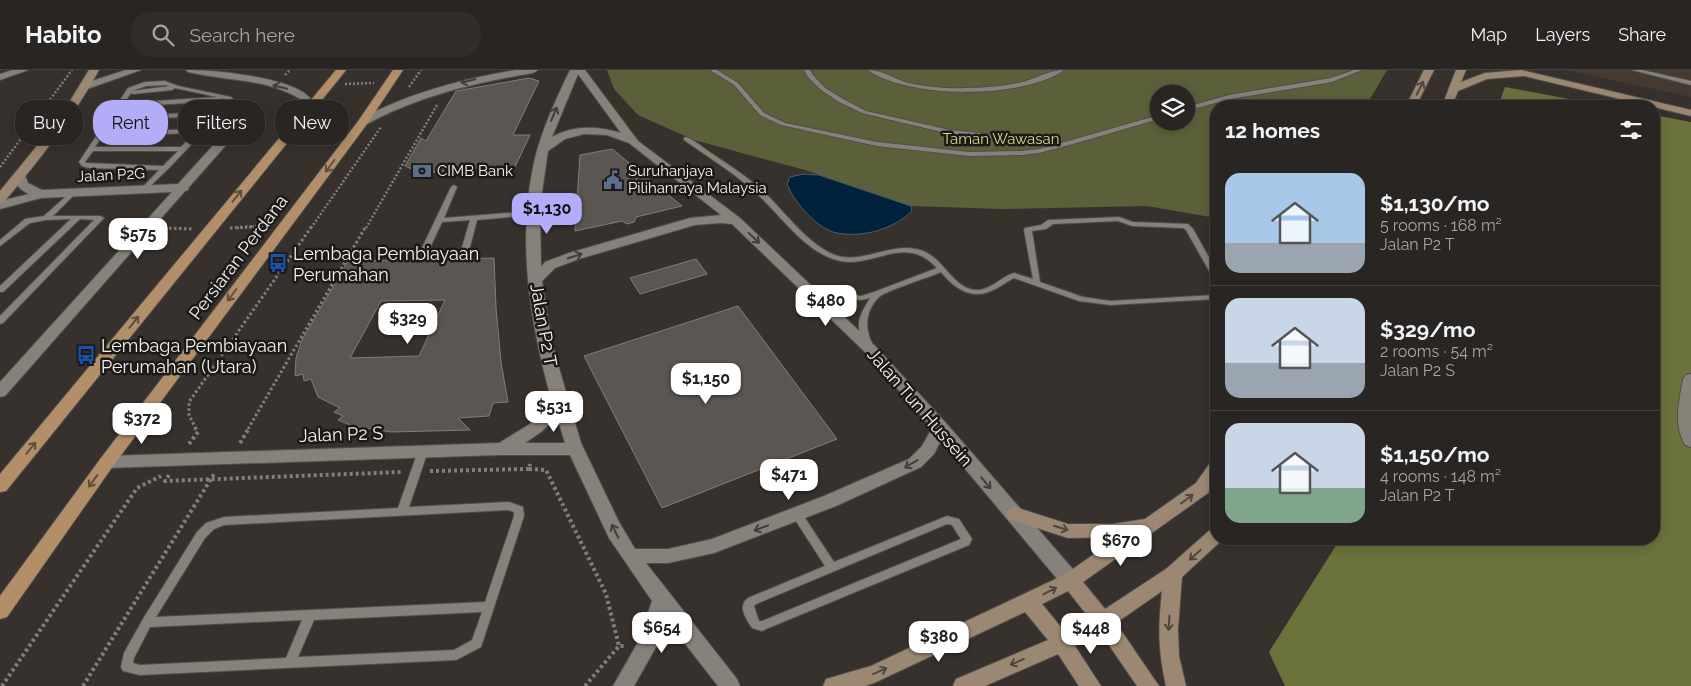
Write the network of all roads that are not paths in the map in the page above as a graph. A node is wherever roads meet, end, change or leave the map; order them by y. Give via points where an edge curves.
1 (23, 70) edge
2 (94, 70) edge
3 (136, 70) edge
4 (192, 70) edge
5 (341, 70) edge
6 (398, 70) edge
7 (533, 70) edge
8 (576, 70) edge
9 (580, 70) edge
10 (713, 70) edge
11 (807, 70) edge
12 (871, 70) edge
13 (1061, 70) edge
14 (1358, 70) edge
15 (1429, 70) edge
16 (1462, 70) edge
17 (1509, 70) edge
18 (1635, 70) edge
19 (1533, 72) edge
20 (0, 77) edge
21 (1691, 82) edge
22 (86, 86) junction
23 (1454, 89) junction
24 (229, 98) joint
25 (123, 100) edge
26 (305, 100) edge
27 (316, 100) edge
28 (1218, 100) edge
29 (1414, 100) edge
30 (1449, 100) edge
31 (1641, 100) edge
32 (168, 102) edge
33 (1210, 102) edge
34 (1660, 105) edge
35 (1195, 106) edge
36 (1691, 106) edge
37 (1691, 113) edge
38 (1150, 120) edge
39 (364, 122) junction
40 (686, 139) dead end
41 (634, 143) junction
42 (1070, 143) junction
43 (93, 144) edge
44 (188, 145) edge
45 (221, 145) edge
46 (277, 145) edge
47 (90, 149) junction
48 (184, 149) junction
49 (543, 150) junction
50 (166, 168) junction
51 (20, 175) junction
52 (454, 187) dead end
53 (145, 188) junction
54 (184, 188) junction
55 (74, 192) junction
56 (41, 194) junction
57 (0, 199) edge
58 (0, 205) edge
59 (534, 213) junction
60 (78, 217) junction
61 (46, 218) junction
62 (474, 218) junction
63 (439, 220) junction
64 (736, 221) junction
65 (0, 244) edge
66 (465, 251) dead end
67 (424, 252) dead end
68 (1210, 266) edge
69 (940, 270) junction
70 (535, 281) junction
71 (1037, 282) junction
72 (0, 290) edge
73 (810, 291) junction
74 (877, 294) junction
75 (1210, 297) edge
76 (0, 321) edge
77 (877, 357) junction
78 (1691, 380) edge
79 (0, 392) edge
80 (561, 402) junction
81 (940, 427) junction
82 (1691, 441) edge
83 (499, 448) junction
84 (576, 449) junction
85 (423, 451) junction
86 (106, 462) junction
87 (1210, 475) edge
88 (0, 486) edge
89 (402, 512) junction
90 (1014, 514) junction
91 (797, 515) junction
92 (1152, 525) junction
93 (1210, 541) edge
94 (630, 556) junction
95 (832, 568) junction
96 (1174, 574) junction
97 (1071, 581) junction
98 (662, 600) junction
99 (1030, 602) junction
100 (488, 607) junction
101 (0, 611) edge
102 (310, 615) junction
103 (1104, 621) junction
104 (147, 622) junction
105 (1062, 643) junction
106 (289, 664) junction
107 (623, 686) edge
108 (730, 686) edge
109 (833, 686) edge
110 (963, 686) edge
111 (1092, 686) edge
112 (1149, 686) edge
113 (1176, 686) edge

1 - 20 street
2 - 22 main road
3 - 22 street
26 -> 4 street via 297,92 269,84
5 - 27 main road, Persiaran Perdana
6 - 39 main road, Persiaran Perdana
7 -> 39 street via 447,86 398,103
49 -> 8 street, Jalan P2 T via 552,116
9 - 41 street, Jalan Tun Hussein
10 - 42 lane via 736,84 762,114 783,124 826,135 968,154 1038,151
11 - 42 lane via 809,76 828,92 864,112 958,133
12 - 13 lane via 914,85 992,89 1031,82
14 - 28 lane via 1332,80
29 -> 15 main road
16 - 23 main road
17 - 19 main road
18 - 21 lane
19 - 23 main road via 1485,76
19 - 31 main road
19 - 36 main road
22 - 51 main road
23 - 30 main road
24 - 25 lane via 177,87 128,92
24 - 32 lane
33 - 35 lane
34 - 37 main road
38 - 42 lane
39 -> 86 main road, Persiaran Perdana
40 - 69 lane via 759,192 809,241 829,255 851,260 912,251 929,257
41 - 49 street via 607,131 581,132 557,138
41 - 64 street, Jalan Tun Hussein
43 - 47 lane
44 - 48 lane
45 - 54 street
88 -> 46 main road, Persiaran Perdana via 204,228
47 - 48 lane
47 - 50 lane via 83,159 84,165
48 - 50 lane
49 - 59 street, Jalan P2 T
50 - 53 lane
51 - 56 street via 23,186
51 - 57 main road
52 - 63 lane
53 - 54 street, Jalan P2G
53 - 55 street, Jalan P2G
54 - 79 street
55 - 56 street, Jalan P2G
55 - 61 lane
56 - 58 street, Jalan P2G
59 - 62 lane
59 - 70 street, Jalan P2 T
60 - 61 lane
60 - 72 lane
60 - 76 lane via 100,218
61 - 65 lane via 28,221
62 - 63 lane
62 - 66 lane
63 - 67 lane
70 -> 64 street via 550,265 583,253 689,223 721,219
64 -> 73 street, Jalan Tun Hussein
68 - 71 lane via 1185,226 1132,224 1119,219 1051,222 1028,230
69 - 71 lane via 963,290 972,292 990,289 1014,275
69 - 74 lane
70 - 80 street, Jalan P2 T via 549,363
71 - 75 lane via 1096,302
73 - 74 lane via 861,298
73 - 77 street, Jalan Tun Hussein
74 - 77 lane via 861,320 863,336
77 - 81 street, Jalan Tun Hussein
78 - 82 street via 1684,416
80 - 83 street via 541,424 522,438
80 - 84 street, Jalan P2 T
81 -> 90 street, Jalan Tun Hussein
81 -> 91 street via 928,450 915,463
83 - 84 street, Jalan P2 S
83 - 85 street, Jalan P2 S
94 -> 84 street, Jalan P2 T
85 - 86 street, Jalan P2 S via 227,459 175,466
85 - 89 lane
86 -> 101 main road, Persiaran Perdana
92 -> 87 main road via 1202,488
89 - 100 lane via 509,506 519,510
89 - 104 lane via 224,521 210,526 201,535
90 -> 92 main road via 1068,531 1112,532
90 - 97 street, Jalan Tun Hussein
91 -> 94 street via 714,546 668,556
91 - 95 lane
92 - 97 main road
93 -> 96 main road
94 - 98 street, Jalan P2 T
95 - 95 lane via 946,520 955,522 967,539 762,626 756,625 748,604
96 - 103 main road
96 -> 113 main road via 1168,629 1169,656
99 -> 97 main road
97 - 103 main road, Jalan Tun Hussein
98 - 107 street via 646,647
98 - 108 street, Jalan P2 T
99 - 105 main road
109 -> 99 main road via 874,674
100 - 102 lane
100 - 106 lane via 477,643 456,655
102 - 104 lane
102 - 106 lane
103 - 105 main road
103 - 112 main road, Jalan Tun Hussein
104 - 106 lane via 128,657 127,667 140,670
105 -> 110 main road
105 - 111 main road

